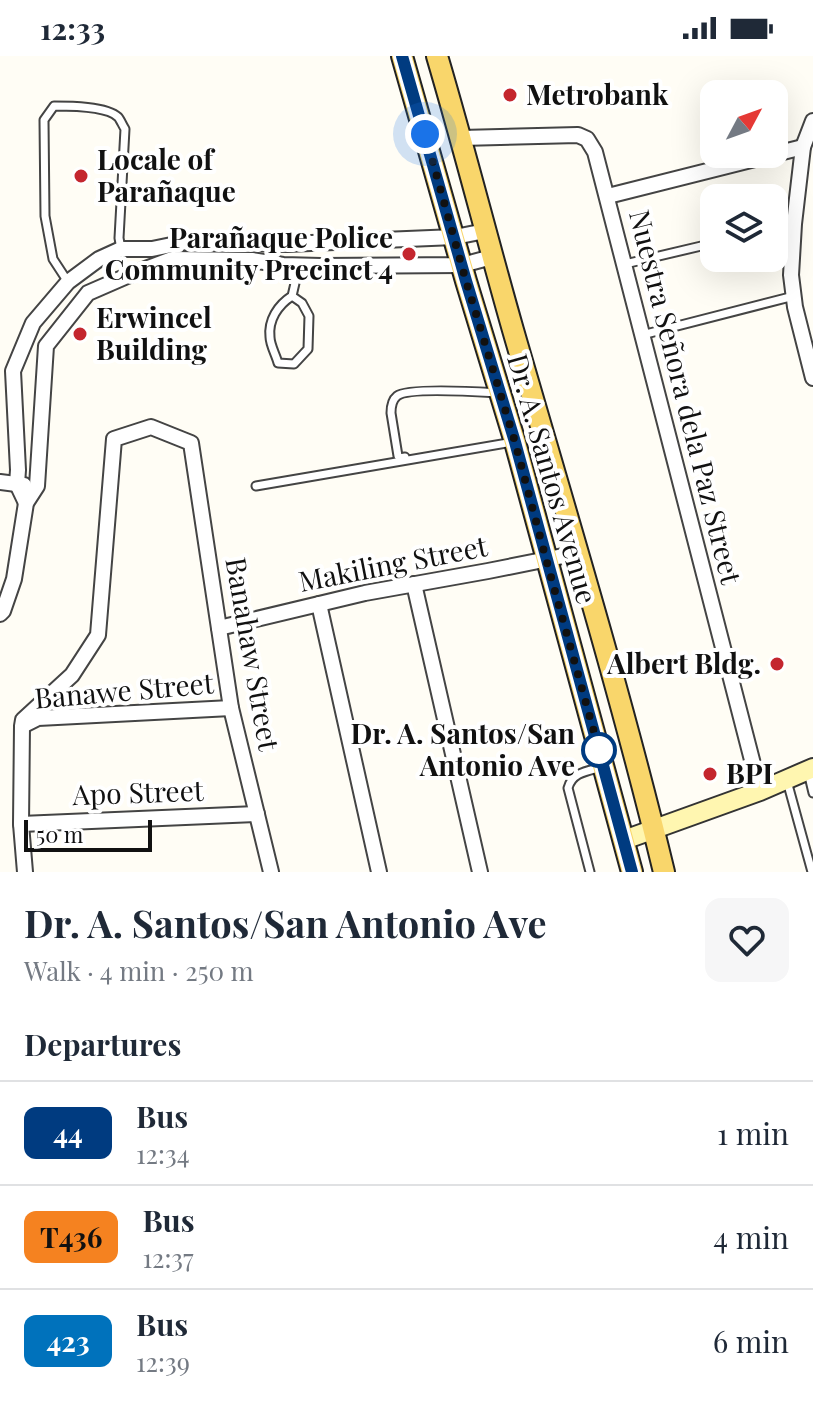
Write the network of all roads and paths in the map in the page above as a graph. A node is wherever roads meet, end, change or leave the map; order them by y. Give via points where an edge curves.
1 (402, 56) edge
2 (437, 56) edge
3 (813, 121) edge
4 (461, 138) junction
5 (803, 147) junction
6 (608, 196) junction
7 (794, 224) junction
8 (788, 226) edge
9 (485, 231) junction
10 (455, 237) junction
11 (254, 244) junction
12 (287, 244) junction
13 (700, 246) edge
14 (121, 249) junction
15 (492, 257) junction
16 (252, 260) junction
17 (625, 264) junction
18 (283, 265) junction
19 (462, 265) junction
20 (299, 266) junction
21 (127, 276) junction
22 (68, 282) junction
23 (292, 296) junction
24 (794, 296) junction
25 (642, 335) junction
26 (813, 378) edge
27 (500, 393) junction
28 (515, 442) junction
29 (456, 451) junction
30 (0, 482) edge
31 (17, 484) junction
32 (37, 486) junction
33 (256, 486) dead end
34 (26, 503) junction
35 (578, 553) junction
36 (546, 559) junction
37 (414, 584) junction
38 (319, 604) junction
39 (0, 614) edge
40 (219, 628) junction
41 (231, 708) junction
42 (22, 726) junction
43 (604, 767) junction
44 (810, 769) edge
45 (786, 779) junction
46 (760, 791) junction
47 (813, 793) edge
48 (257, 814) junction
49 (21, 824) junction
50 (654, 830) junction
51 (624, 840) junction
52 (25, 872) edge
53 (271, 872) edge
54 (379, 872) edge
55 (480, 872) edge
56 (590, 872) edge
57 (632, 872) edge
58 (664, 872) edge
59 (812, 872) edge

1 - 10 main road, Dr. A. Santos Avenue
2 - 4 main road, Dr. A. Santos Avenue
3 - 5 street
4 - 6 street, Nuestra Señora dela Paz Street via 578,135 595,152
4 - 9 main road, Dr. A. Santos Avenue
5 - 6 street
5 - 7 street
6 - 17 street, Nuestra Señora dela Paz Street
7 - 8 lane
7 - 24 street
9 - 10 street
9 - 15 main road, Dr. A. Santos Avenue
10 - 12 street
10 - 19 main road, Dr. A. Santos Avenue
11 - 12 street
11 - 14 street via 186,242
11 - 16 street
12 - 18 street
13 - 17 lane
14 - 21 street
14 - 22 street
14 - 22 lane via 125,129 108,111 54,106 44,120 45,216 53,259
15 - 19 street
15 - 35 main road, Dr. A. Santos Avenue
16 - 18 street
16 - 21 street via 172,259
17 - 25 street, Nuestra Señora dela Paz Street
18 - 20 street
19 - 20 street
19 - 27 main road, Dr. A. Santos Avenue
20 - 23 lane
21 - 32 street via 88,293 46,346
22 - 31 street via 33,323 13,371
23 - 23 lane via 273,315 269,336 278,363 294,364 308,349 309,316
24 - 25 lane
24 - 26 street
25 - 46 street, Nuestra Señora dela Paz Street
27 - 28 main road, Dr. A. Santos Avenue
27 - 29 lane via 396,396 391,413 400,458
28 - 29 lane
28 - 36 main road, Dr. A. Santos Avenue
29 - 33 lane
30 - 31 street
31 - 32 street
31 - 34 street
32 - 34 street
34 - 39 street via 14,579
35 - 36 street, Makiling Street
35 - 50 main road, Dr. A. Santos Avenue
36 - 37 street, Makiling Street
36 - 43 main road, Dr. A. Santos Avenue
37 - 38 street, Makiling Street
37 - 55 street
38 - 40 street, Makiling Street
38 - 54 street
40 - 41 street, Banahaw Street
40 - 42 street, Banahaw Street via 191,443 151,427 114,439 98,635 72,675
41 - 42 street, Banawe Street via 38,718
41 - 48 street, Banahaw Street
42 - 49 street
43 - 51 main road, Dr. A. Santos Avenue
43 - 56 lane via 576,774 568,788
44 - 45 main road
44 - 47 lane
45 - 46 main road
45 - 59 lane
46 - 50 main road
48 - 49 street, Apo Street
48 - 53 street, Banahaw Street
49 - 52 street
50 - 51 main road
50 - 58 main road, Dr. A. Santos Avenue
51 - 57 main road, Dr. A. Santos Avenue

